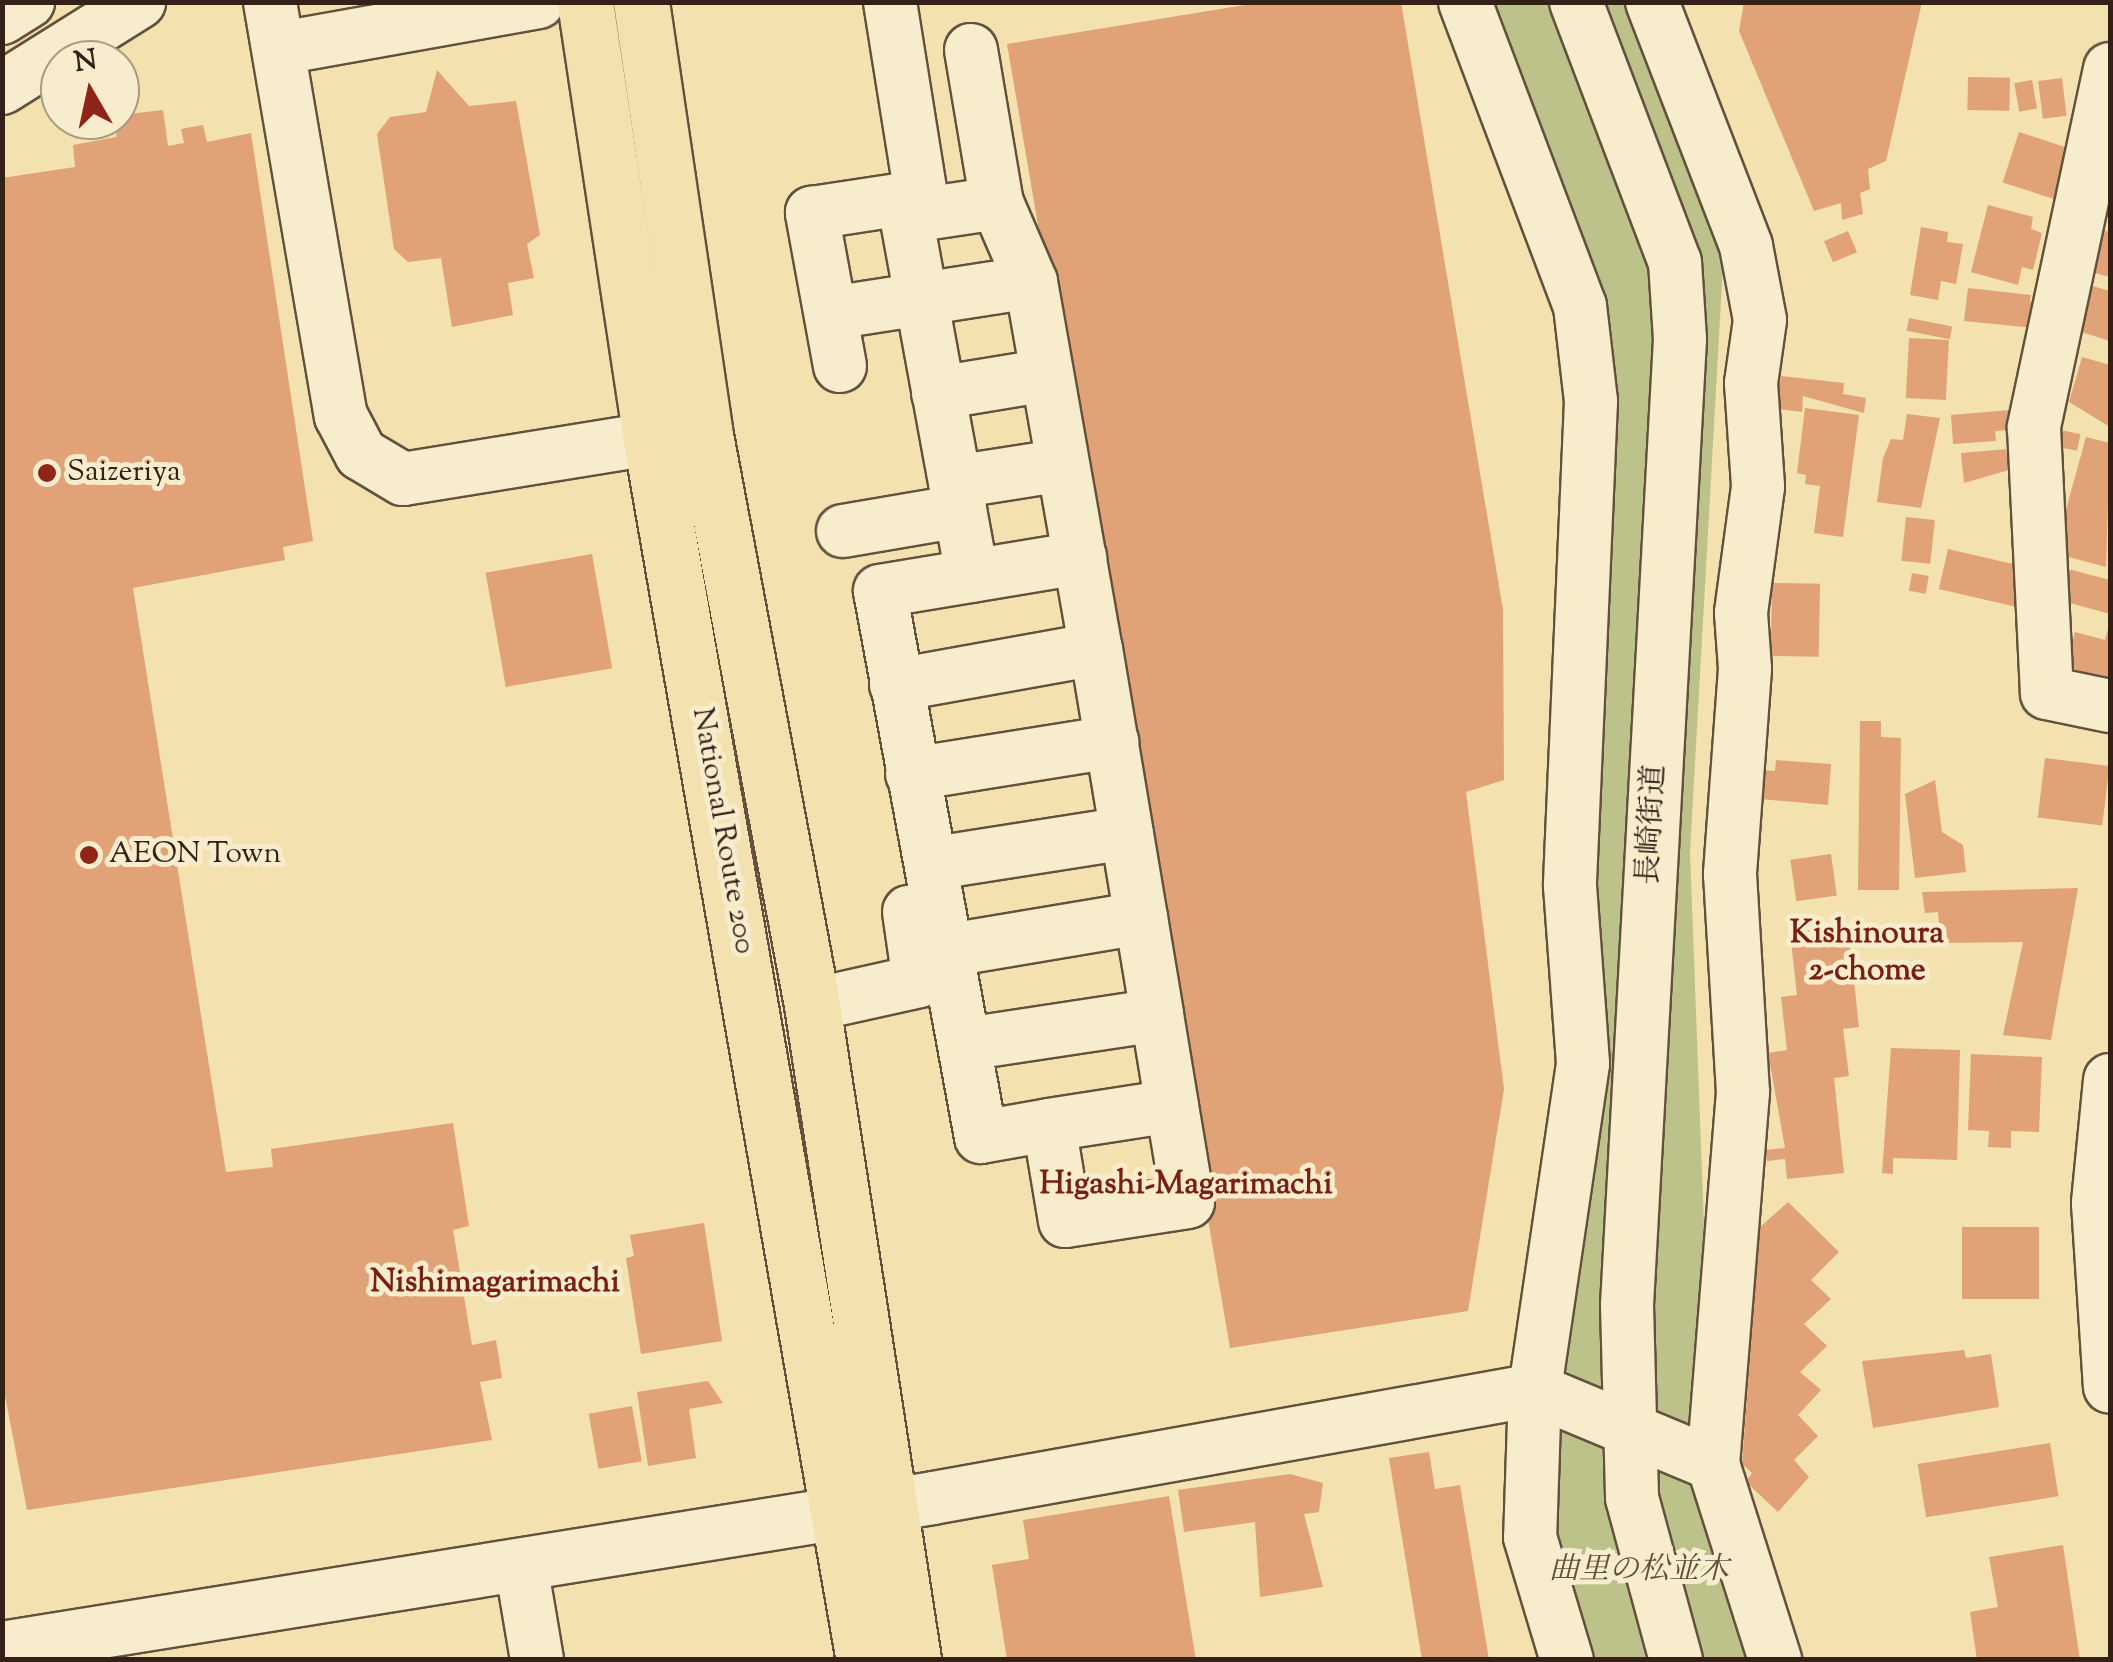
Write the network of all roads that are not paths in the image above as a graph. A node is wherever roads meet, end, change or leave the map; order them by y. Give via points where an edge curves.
1 (28, 2) edge
2 (139, 2) edge
3 (538, 2) edge
4 (584, 2) edge
5 (640, 2) edge
6 (890, 2) edge
7 (1465, 2) edge
8 (1576, 2) edge
9 (1652, 2) edge
10 (2, 18) edge
11 (275, 25) edge
12 (971, 50) dead end
13 (2100, 53) edge
14 (2, 88) edge
15 (996, 203) junction
16 (913, 206) junction
17 (1031, 282) junction
18 (920, 298) junction
19 (831, 313) junction
20 (840, 366) dead end
21 (1047, 375) junction
22 (938, 393) junction
23 (704, 430) junction
24 (651, 440) junction
25 (1063, 464) junction
26 (958, 497) junction
27 (843, 530) dead end
28 (1080, 558) junction
29 (972, 576) junction
30 (1096, 649) junction
31 (896, 685) junction
32 (2110, 706) edge
33 (1112, 742) junction
34 (912, 774) junction
35 (1126, 833) junction
36 (932, 846) junction
37 (1140, 918) junction
38 (950, 950) junction
39 (812, 1004) junction
40 (1157, 1015) junction
41 (966, 1044) junction
42 (2110, 1080) edge
43 (1172, 1106) junction
44 (1049, 1125) junction
45 (2110, 1387) edge
46 (1535, 1390) junction
47 (1634, 1436) junction
48 (1713, 1464) junction
49 (863, 1506) junction
50 (522, 1566) junction
51 (2, 1648) edge
52 (537, 1660) edge
53 (864, 1660) edge
54 (913, 1660) edge
55 (1566, 1660) edge
56 (1676, 1660) edge
57 (1776, 1660) edge

1 - 10 street
2 - 14 street
3 - 11 street
4 - 24 highway, National Route 200
5 - 23 highway, National Route 200
6 - 16 street
7 - 46 street via 1580,306 1591,400 1570,886 1583,1064
8 - 47 street, 長崎街道 via 1674,262 1680,339 1626,1304
9 - 48 street via 1746,246 1760,320 1751,384 1758,487 1741,612 1746,669 1730,874 1744,1092
11 - 24 street via 341,416 361,454 404,479
12 - 15 street
13 - 32 street via 2034,428 2047,692
15 - 16 street
15 - 17 street
16 - 18 street
16 - 19 street via 812,213
17 - 18 street
17 - 21 street
18 - 19 street
18 - 22 street
19 - 20 street
21 - 22 street
21 - 25 street
22 - 26 street
23 - 24 street
23 - 39 highway, National Route 200
24 - 49 highway, National Route 200
25 - 26 street
25 - 28 street
26 - 27 street
26 - 29 street
28 - 29 street
28 - 30 street
29 - 31 street via 880,591
30 - 31 street
30 - 33 street
31 - 34 street
33 - 34 street
33 - 35 street
34 - 36 street
35 - 36 street
35 - 37 street
36 - 38 street
36 - 39 street via 902,860 919,980
37 - 38 street
37 - 40 street
38 - 41 street
39 - 49 highway, National Route 200
40 - 41 street
40 - 43 street
41 - 44 street via 981,1137
42 - 45 street via 2098,1202
43 - 44 street
43 - 44 street via 1188,1202 1065,1221
46 - 47 street
46 - 49 street
46 - 55 street via 1530,1537
47 - 48 street
47 - 56 street, 長崎街道 via 1632,1498
48 - 57 street
49 - 50 street
49 - 53 highway, National Route 200
49 - 54 highway, National Route 200
50 - 51 street
50 - 52 street

